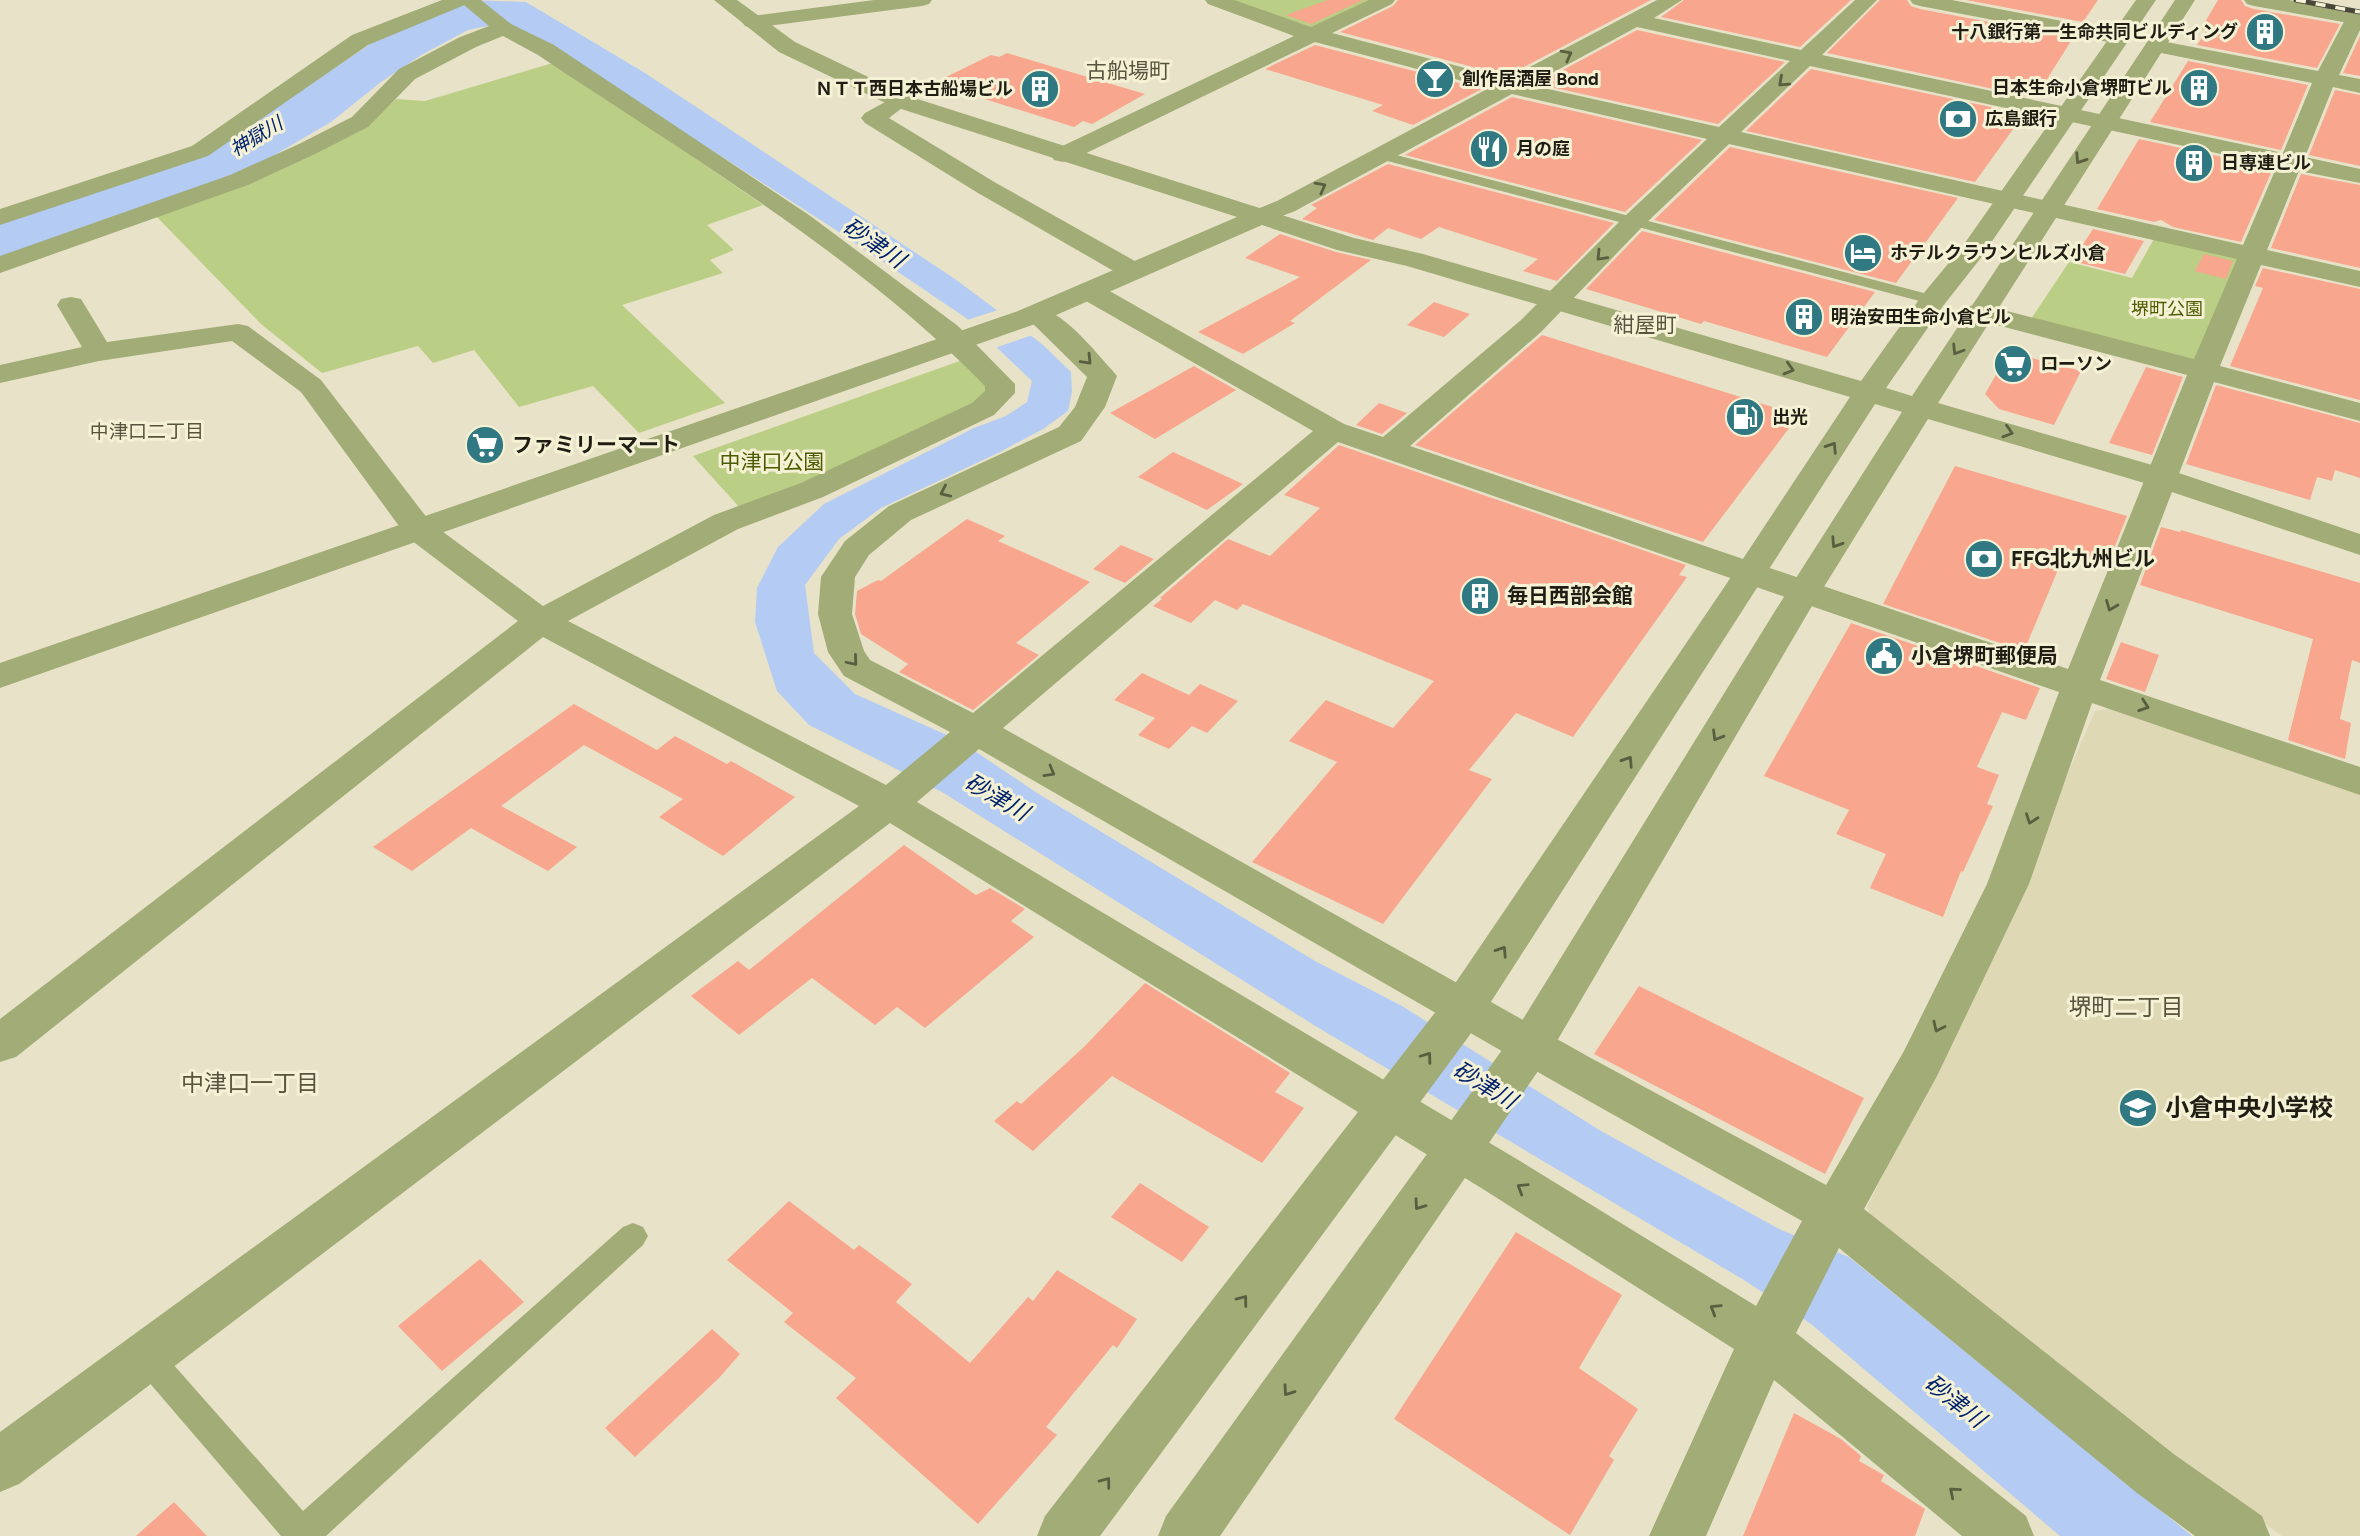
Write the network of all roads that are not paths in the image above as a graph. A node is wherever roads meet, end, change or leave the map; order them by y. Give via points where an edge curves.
1 (460, 0) edge
2 (468, 0) edge
3 (724, 0) edge
4 (922, 0) edge
5 (1215, 0) edge
6 (1385, 0) edge
7 (1672, 0) edge
8 (1867, 0) edge
9 (1920, 0) edge
10 (2146, 0) edge
11 (2185, 0) edge
12 (2254, 0) edge
13 (2354, 10) edge
14 (1633, 20) junction
15 (752, 22) junction
16 (504, 28) junction
17 (1310, 34) junction
18 (2119, 38) junction
19 (2155, 46) junction
20 (1808, 59) junction
21 (2325, 80) junction
22 (1506, 86) junction
23 (2360, 86) edge
24 (900, 102) junction
25 (2065, 115) junction
26 (2103, 123) junction
27 (1723, 136) junction
28 (1063, 155) junction
29 (1381, 155) junction
30 (2291, 162) junction
31 (2360, 176) edge
32 (2008, 200) junction
33 (2049, 209) junction
34 (0, 217) edge
35 (1259, 217) junction
36 (1634, 222) junction
37 (2253, 254) junction
38 (0, 265) edge
39 (1133, 271) junction
40 (2360, 279) edge
41 (1089, 291) junction
42 (1933, 300) junction
43 (71, 305) dead end
44 (1549, 308) junction
45 (1980, 312) junction
46 (1032, 316) junction
47 (967, 340) junction
48 (99, 352) junction
49 (2203, 372) junction
50 (0, 374) edge
51 (1862, 401) junction
52 (2360, 412) edge
53 (1916, 416) junction
54 (1333, 430) junction
55 (1387, 450) junction
56 (2158, 488) junction
57 (419, 530) junction
58 (2358, 545) edge
59 (1750, 575) junction
60 (1804, 593) junction
61 (541, 621) junction
62 (0, 676) edge
63 (2080, 684) junction
64 (976, 730) junction
65 (2360, 781) edge
66 (893, 800) junction
67 (1458, 1015) junction
68 (0, 1044) edge
69 (1526, 1053) junction
70 (1396, 1099) junction
71 (1465, 1142) junction
72 (1828, 1225) junction
73 (633, 1236) dead end
74 (1765, 1340) junction
75 (146, 1356) junction
76 (0, 1465) edge
77 (1065, 1536) edge
78 (1186, 1536) edge
79 (1677, 1536) edge
80 (2006, 1536) edge
81 (2242, 1536) edge

1 - 34 street via 360,40 200,151
2 - 16 street
3 - 15 street
4 - 15 street
5 - 17 street
6 - 17 street
7 - 14 street
8 - 20 street
9 - 18 street
10 - 18 street
11 - 19 street
12 - 13 street
13 - 21 street
14 - 20 street
22 -> 14 street
15 - 24 street via 787,47
16 - 38 street via 407,74 360,121 307,149 239,180
16 - 47 street via 675,133
17 - 22 street
17 - 28 street
18 - 25 street
19 - 21 street
19 - 26 street
20 - 25 street
20 -> 27 street
21 - 23 street
21 - 30 street
22 - 27 street
22 - 29 street
24 - 28 street
24 - 39 street via 873,118
25 - 26 street
25 - 32 street
26 - 30 street
26 -> 33 street
27 - 32 street
27 - 36 street
28 - 35 street
35 -> 29 street
29 - 36 lane
30 - 31 street
30 - 37 street
32 - 33 street
32 - 42 street
33 - 37 street
33 - 45 street
35 - 39 street
35 - 44 street via 1346,244 1398,267
36 - 42 lane
36 -> 44 street
37 - 40 street
37 - 49 street
39 - 41 street
41 - 46 street
41 - 54 street
42 - 51 street
43 - 48 street
44 - 51 street
44 - 55 street
45 - 49 street
45 -> 53 street
46 - 47 street
46 -> 64 street via 1059,331 1102,376 1086,418 1070,434 900,513 857,548 838,577 835,614 846,652 857,668
47 - 57 street
47 - 61 street via 1000,384 1000,393 983,409 812,490 726,522
48 - 50 street
48 - 57 street via 237,332 311,386
49 - 52 street
49 - 56 street
51 - 53 street
59 -> 51 street
53 - 56 street
53 -> 60 street
54 - 55 street
54 - 64 street
55 - 59 street
56 - 58 street
56 -> 63 street
57 - 61 street
57 - 62 street
59 - 60 street
67 -> 59 street
60 - 63 street
60 -> 69 street
61 - 66 street
61 - 68 street
63 -> 65 street
63 -> 72 street via 2003,894 1921,1063
64 - 66 street
64 -> 67 street
66 - 70 street
66 - 75 street
67 - 69 street
70 -> 67 street
69 - 71 street
69 - 72 street
70 - 71 street
77 -> 70 street
74 -> 71 street
71 -> 78 street
72 - 74 street
72 - 81 street
73 - 75 lane via 302,1535
74 - 79 street
80 -> 74 street
75 - 76 street

